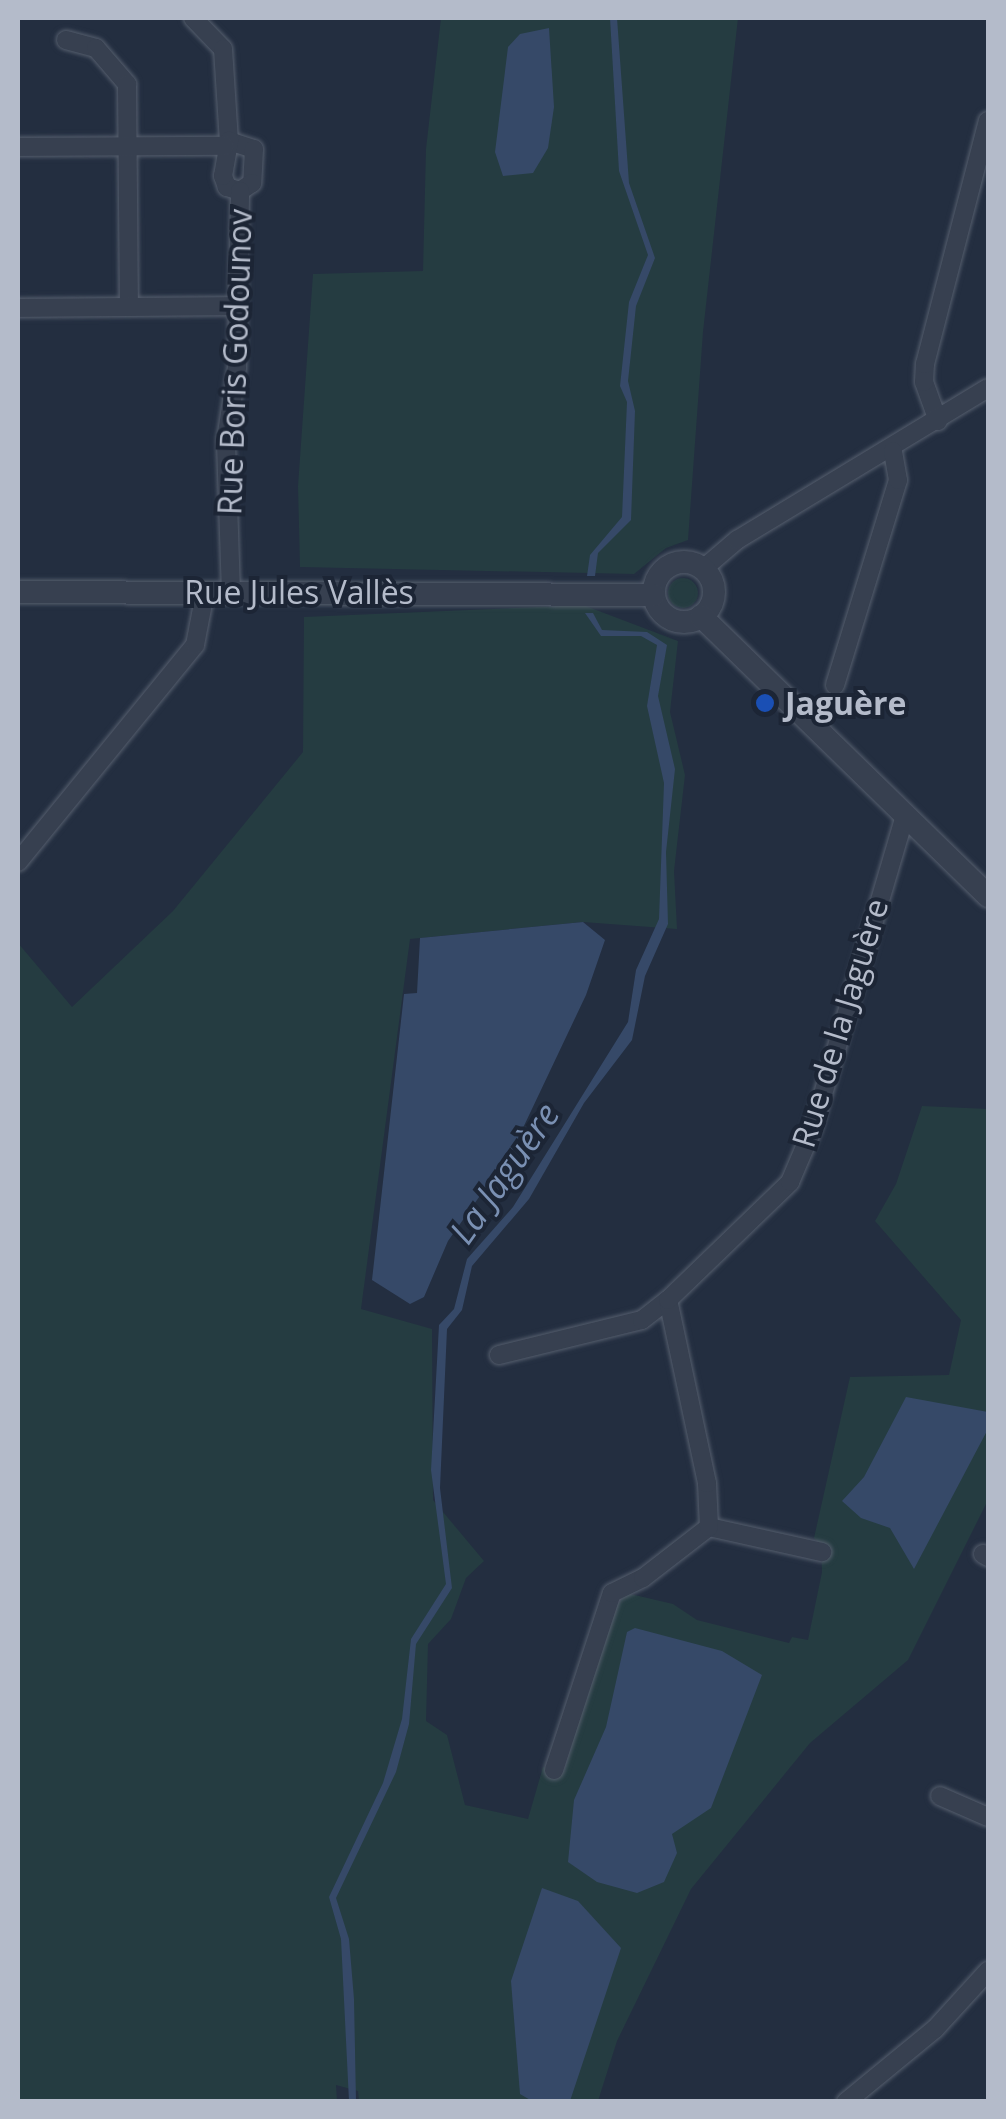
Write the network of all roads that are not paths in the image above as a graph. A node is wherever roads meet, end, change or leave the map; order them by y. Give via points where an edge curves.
1 (193, 18) edge
2 (66, 40) dead end
3 (988, 121) edge
4 (227, 144) junction
5 (18, 146) edge
6 (129, 148) junction
7 (240, 191) junction
8 (238, 306) junction
9 (129, 307) junction
10 (22, 308) edge
11 (988, 388) edge
12 (938, 421) junction
13 (893, 450) junction
14 (703, 569) junction
15 (18, 592) edge
16 (231, 592) junction
17 (206, 593) junction
18 (654, 595) junction
19 (702, 616) junction
20 (835, 685) dead end
21 (905, 816) junction
22 (18, 862) edge
23 (988, 896) edge
24 (668, 1300) junction
25 (499, 1355) dead end
26 (710, 1526) junction
27 (822, 1552) dead end
28 (554, 1770) dead end
29 (940, 1796) dead end
30 (988, 1817) edge
31 (988, 1972) edge
32 (846, 2102) edge

1 - 4 street via 223,49
2 - 6 street via 96,48 127,84
3 - 12 street via 925,364
4 - 6 street
4 - 7 street via 223,176 227,187
4 - 7 street via 246,141 254,149 252,183
5 - 6 street
6 - 9 street
7 - 8 street, Rue Boris Godounov
8 - 9 street
8 - 16 street, Rue Boris Godounov via 226,440
9 - 10 street
11 - 12 street
12 - 13 street
13 - 14 street via 737,540
13 - 20 street via 898,480
14 - 18 street via 674,563 658,576
14 - 19 street via 714,593
15 - 17 street, Rue Jules Vallès
16 - 17 street, Rue Jules Vallès
16 - 18 street, Rue Jules Vallès
17 - 22 street via 195,645
18 - 19 street via 668,618
19 - 21 street
21 - 23 street
21 - 24 street, Rue de la Jaguère via 818,1114 790,1182
24 - 25 street, Rue de la Jaguère via 642,1320
24 - 26 street via 707,1482
26 - 27 street
26 - 28 street via 652,1572 612,1592
29 - 30 street
31 - 32 street via 935,2028

